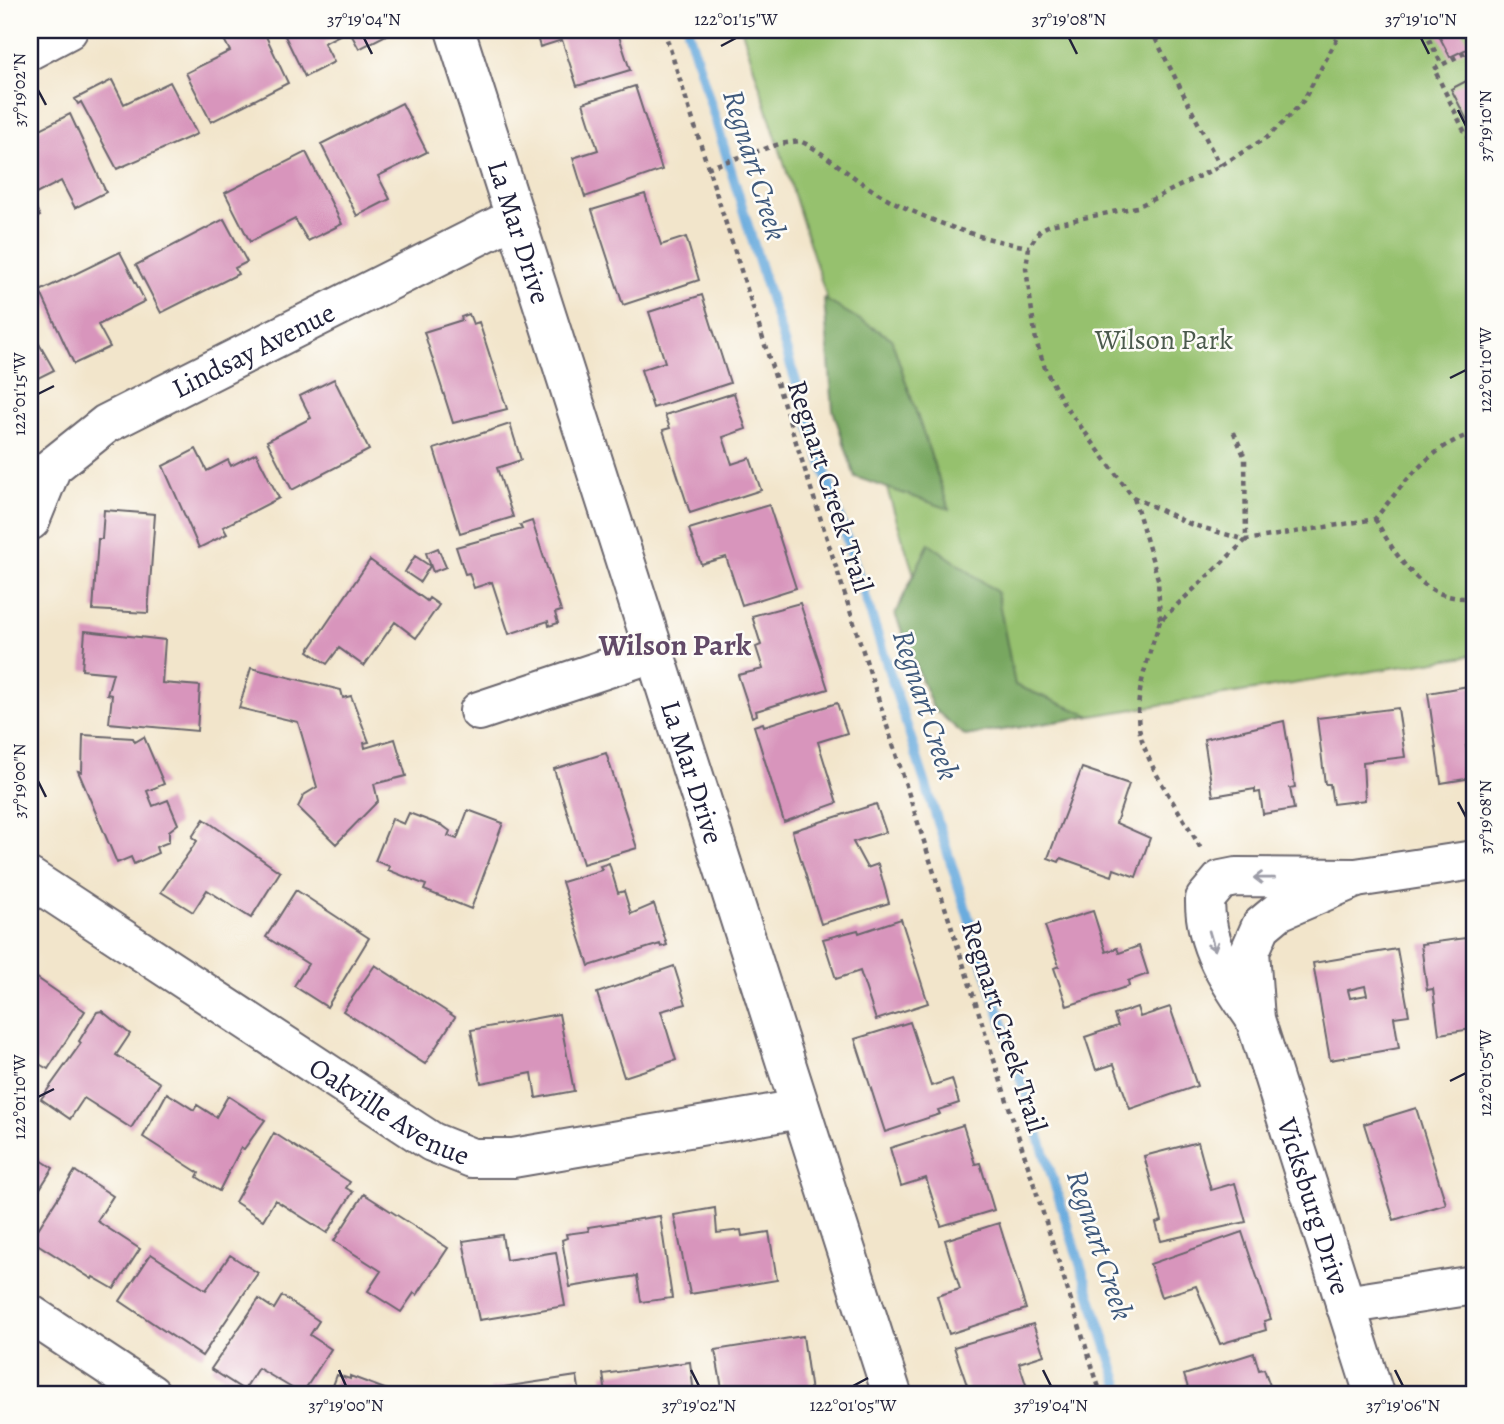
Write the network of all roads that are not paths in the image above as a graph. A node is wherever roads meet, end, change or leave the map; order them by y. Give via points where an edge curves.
1 (68, 30) edge
2 (455, 30) edge
3 (30, 50) edge
4 (514, 218) junction
5 (30, 521) edge
6 (656, 652) junction
7 (479, 711) dead end
8 (1474, 860) edge
9 (30, 878) edge
10 (1356, 878) junction
11 (1255, 1019) junction
12 (800, 1110) junction
13 (1474, 1285) edge
14 (1345, 1305) junction
15 (30, 1314) edge
16 (151, 1394) edge
17 (892, 1394) edge
18 (1374, 1394) edge

1 - 3 street
2 - 4 street, La Mar Drive
4 - 5 street, Lindsay Avenue via 106,424 52,467
4 - 6 street, La Mar Drive
6 - 7 street
6 - 12 street, La Mar Drive
8 - 10 street
9 - 12 street, Oakville Avenue via 432,1142 472,1158 513,1158
10 - 11 street, Vicksburg Drive via 1279,911 1261,926 1250,951
10 -> 11 street, Vicksburg Drive via 1213,869 1205,900 1212,941 1222,972
11 - 14 street, Vicksburg Drive
12 - 17 street, La Mar Drive
13 - 14 street
14 - 18 street, Vicksburg Drive
15 - 16 street

